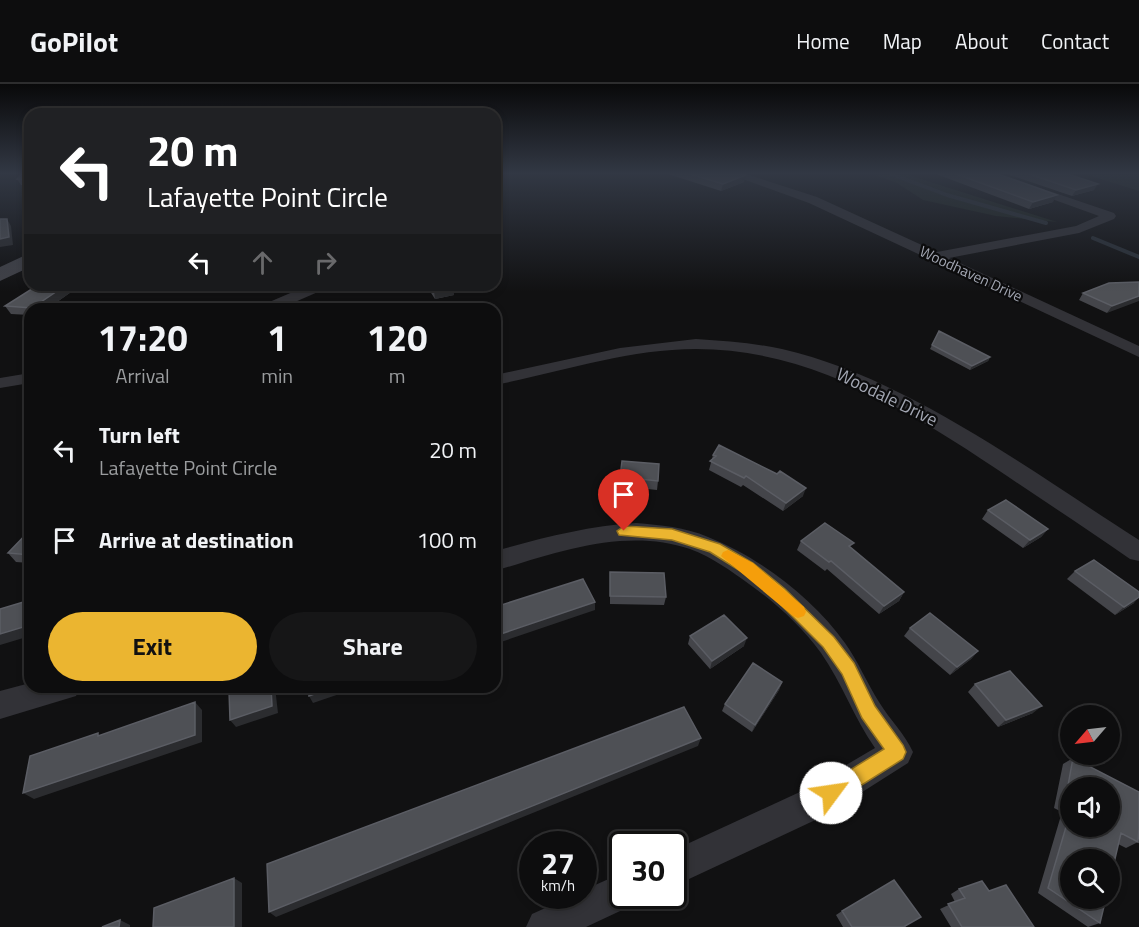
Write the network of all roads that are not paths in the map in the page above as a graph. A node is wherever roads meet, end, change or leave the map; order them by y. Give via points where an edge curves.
1 (842, 213) edge
2 (1102, 213) edge
3 (935, 257) junction
4 (24, 262) edge
5 (2, 272) edge
6 (308, 291) edge
7 (280, 303) edge
8 (1139, 352) edge
9 (24, 379) edge
10 (501, 379) edge
11 (0, 383) edge
12 (1139, 552) edge
13 (501, 559) edge
14 (44, 693) edge
15 (0, 705) edge
16 (687, 862) edge
17 (609, 897) edge
18 (545, 927) edge

1 - 3 street, Woodhaven Drive
2 - 3 street via 1110,216 1079,229
3 - 8 street, Woodhaven Drive
4 - 5 main road
6 - 7 street
9 - 11 street
10 - 12 street, Woodale Drive via 669,346 718,345 793,357 850,376 916,408
13 - 16 street via 603,533 672,534 715,548 780,593 828,642 848,669 869,712 897,752 814,803
14 - 15 street
17 - 18 street

